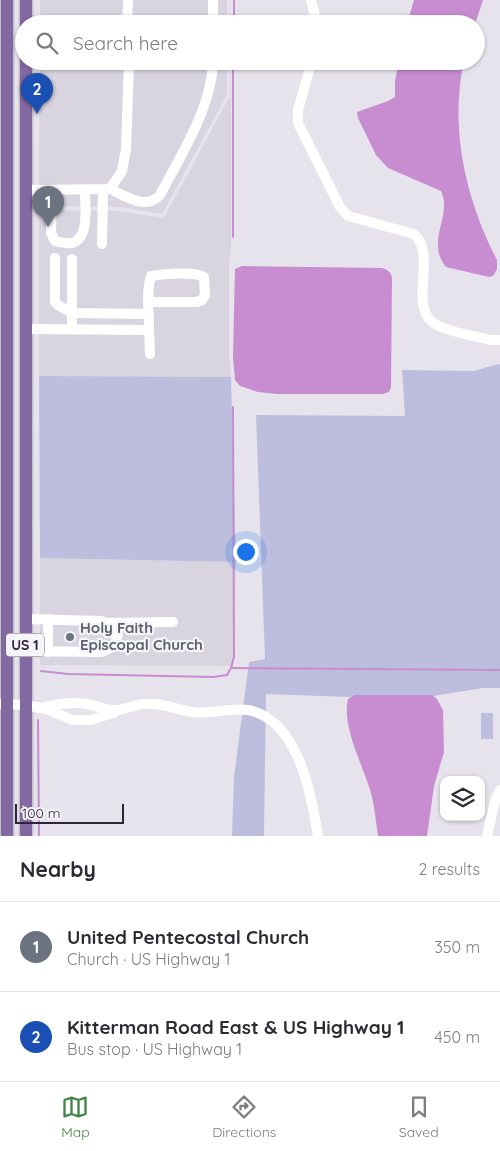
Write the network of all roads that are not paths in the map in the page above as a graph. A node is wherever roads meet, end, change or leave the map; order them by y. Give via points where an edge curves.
1 (7, 0) edge
2 (26, 0) edge
3 (128, 0) edge
4 (311, 0) edge
5 (213, 1) edge
6 (26, 15) edge
7 (127, 15) edge
8 (213, 15) edge
9 (315, 15) edge
10 (4, 48) edge
11 (26, 70) edge
12 (129, 70) edge
13 (212, 70) edge
14 (309, 70) edge
15 (3, 158) edge
16 (107, 189) junction
17 (25, 190) junction
18 (52, 190) junction
19 (85, 190) junction
20 (102, 244) dead end
21 (55, 258) dead end
22 (72, 259) dead end
23 (149, 302) junction
24 (72, 313) junction
25 (149, 314) junction
26 (25, 329) junction
27 (72, 329) junction
28 (149, 330) junction
29 (500, 340) edge
30 (150, 354) dead end
31 (3, 371) edge
32 (25, 402) junction
33 (48, 618) junction
34 (25, 619) junction
35 (173, 622) dead end
36 (107, 623) junction
37 (25, 651) junction
38 (48, 652) junction
39 (3, 705) edge
40 (25, 705) junction
41 (39, 708) junction
42 (121, 709) junction
43 (3, 790) edge
44 (500, 790) edge
45 (7, 836) edge
46 (26, 836) edge
47 (318, 836) edge
48 (487, 836) edge

1 - 10 main road, US 1
2 - 6 main road
3 - 7 street
4 - 9 street
5 - 8 street
10 - 15 main road, US 1
11 - 17 main road, US 1
12 - 16 street via 126,150 122,171
13 - 16 street via 211,82 191,136 156,200 144,203
14 - 29 street via 298,110 298,123 340,207 348,216 414,234 420,239 424,265 423,304 425,314 437,326
15 - 17 main road
15 - 31 main road, US 1
16 - 19 street
16 - 20 street
17 - 18 street
17 - 26 main road, US 1
18 - 19 street
18 - 19 street via 52,234 55,241 71,243 80,239 84,232
21 - 24 street via 55,302
22 - 24 street
23 - 23 street via 152,276 204,277 205,295 202,300
23 - 25 street
24 - 25 street
24 - 27 street
25 - 28 street
26 - 27 street
26 - 32 main road, US 1
27 - 28 street
28 - 30 street
31 - 32 main road
31 - 39 main road, US 1
32 - 34 main road, US 1
33 - 34 street
33 - 36 street
33 - 38 street
34 - 37 main road, US 1
35 - 36 street
36 - 38 street via 118,632 115,642 107,650
37 - 38 street
37 - 40 main road, US 1
39 - 40 street
39 - 43 main road, US 1
40 - 41 street
40 - 46 main road, US 1
41 - 42 street via 70,703 88,704 105,710
41 - 42 street via 82,721
42 - 47 street via 157,704 199,713 239,709 261,714 284,735 302,768 309,785
43 - 45 main road, US 1
44 - 48 street

